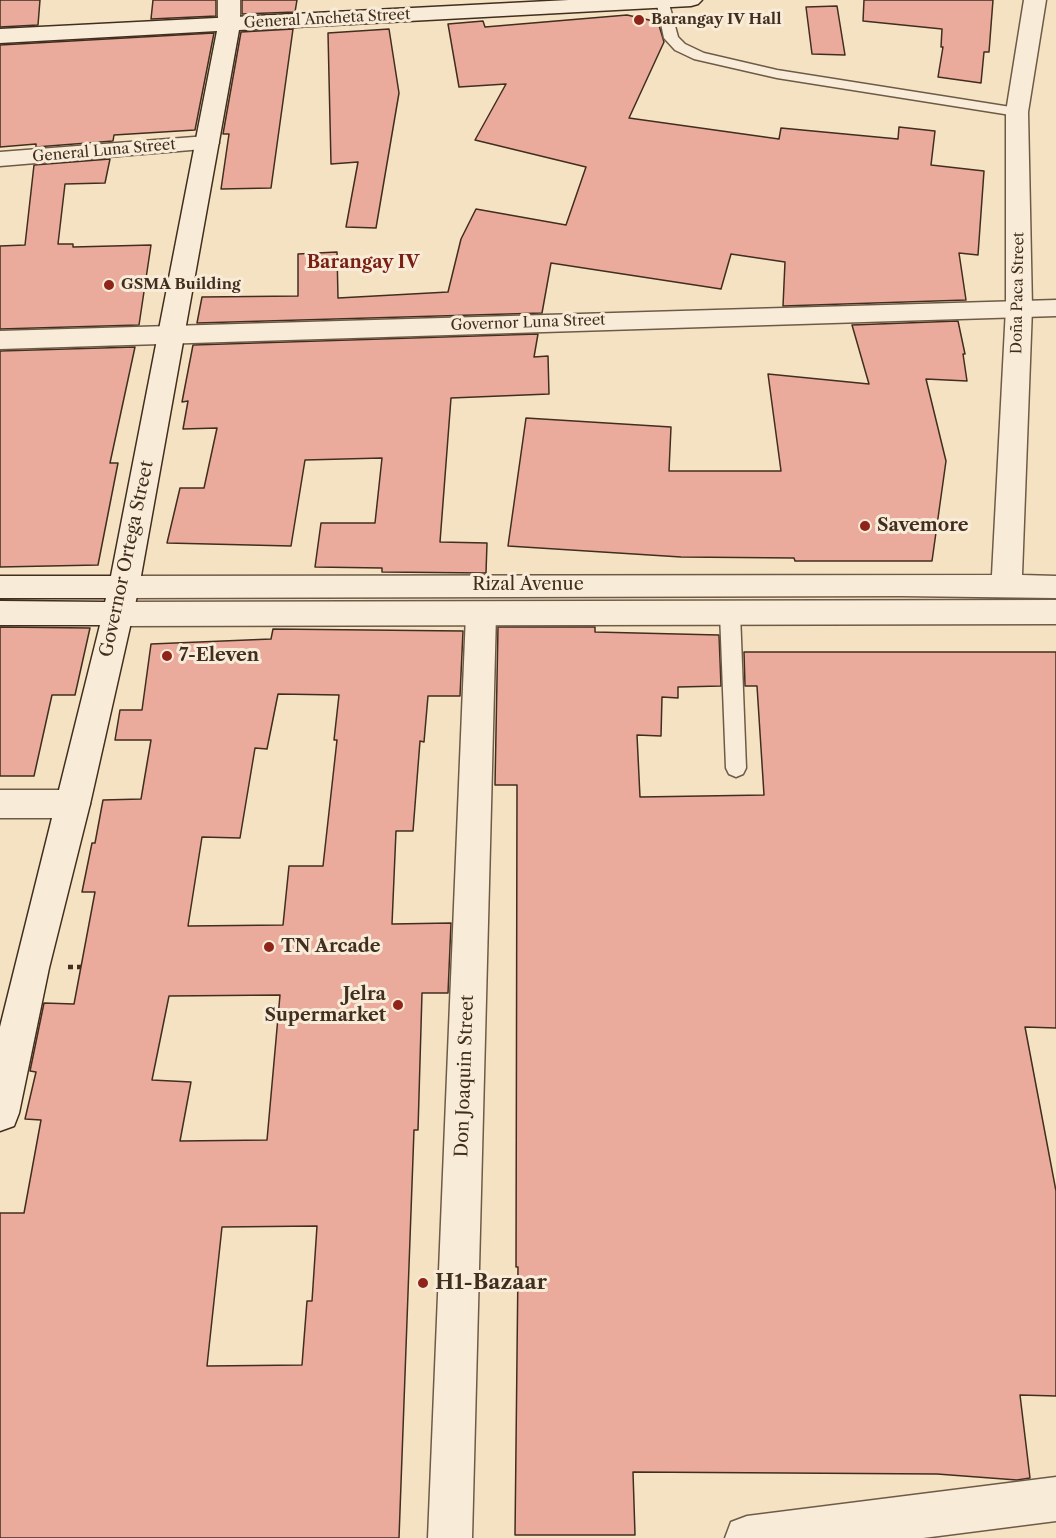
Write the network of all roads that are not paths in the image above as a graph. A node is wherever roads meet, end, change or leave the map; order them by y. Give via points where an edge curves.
1 (691, 0) edge
2 (1035, 0) edge
3 (662, 1) edge
4 (229, 12) edge
5 (0, 36) edge
6 (1017, 112) junction
7 (207, 143) junction
8 (0, 159) edge
9 (1019, 308) junction
10 (1056, 308) edge
11 (173, 334) junction
12 (0, 340) edge
13 (1006, 586) junction
14 (0, 587) edge
15 (1056, 587) edge
16 (120, 600) junction
17 (1056, 612) edge
18 (0, 613) edge
19 (730, 613) junction
20 (481, 614) junction
21 (736, 768) dead end
22 (0, 804) edge
23 (73, 804) junction
24 (0, 1113) edge
25 (1056, 1499) edge
26 (450, 1538) edge
27 (747, 1538) edge

1 - 3 street, General Ancheta Street
2 - 6 street, Doña Paca Street
3 - 4 street, General Ancheta Street
3 - 6 lane via 670,38 699,56 777,74
4 - 5 street, General Ancheta Street
4 - 7 street, Governor Ortega Street
6 - 9 street, Doña Paca Street
7 - 8 street, General Luna Street
7 - 11 street, Governor Ortega Street
9 - 10 street, Governor Luna Street
9 - 11 street, Governor Luna Street
9 - 13 street, Doña Paca Street
11 - 12 street, Governor Luna Street
11 - 16 street, Governor Ortega Street
13 - 15 street, Rizal Avenue
13 - 16 street, Rizal Avenue via 866,585
14 - 16 street, Rizal Avenue
16 - 18 street, Rizal Avenue
16 - 20 street, Rizal Avenue
16 - 23 street, Governor Ortega Street
17 - 19 street, Rizal Avenue
19 - 20 street, Rizal Avenue
19 - 21 lane
20 - 26 street, Don Joaquin Street
22 - 23 street
23 - 24 street, Governor Ortega Street via 31,968
25 - 27 street

